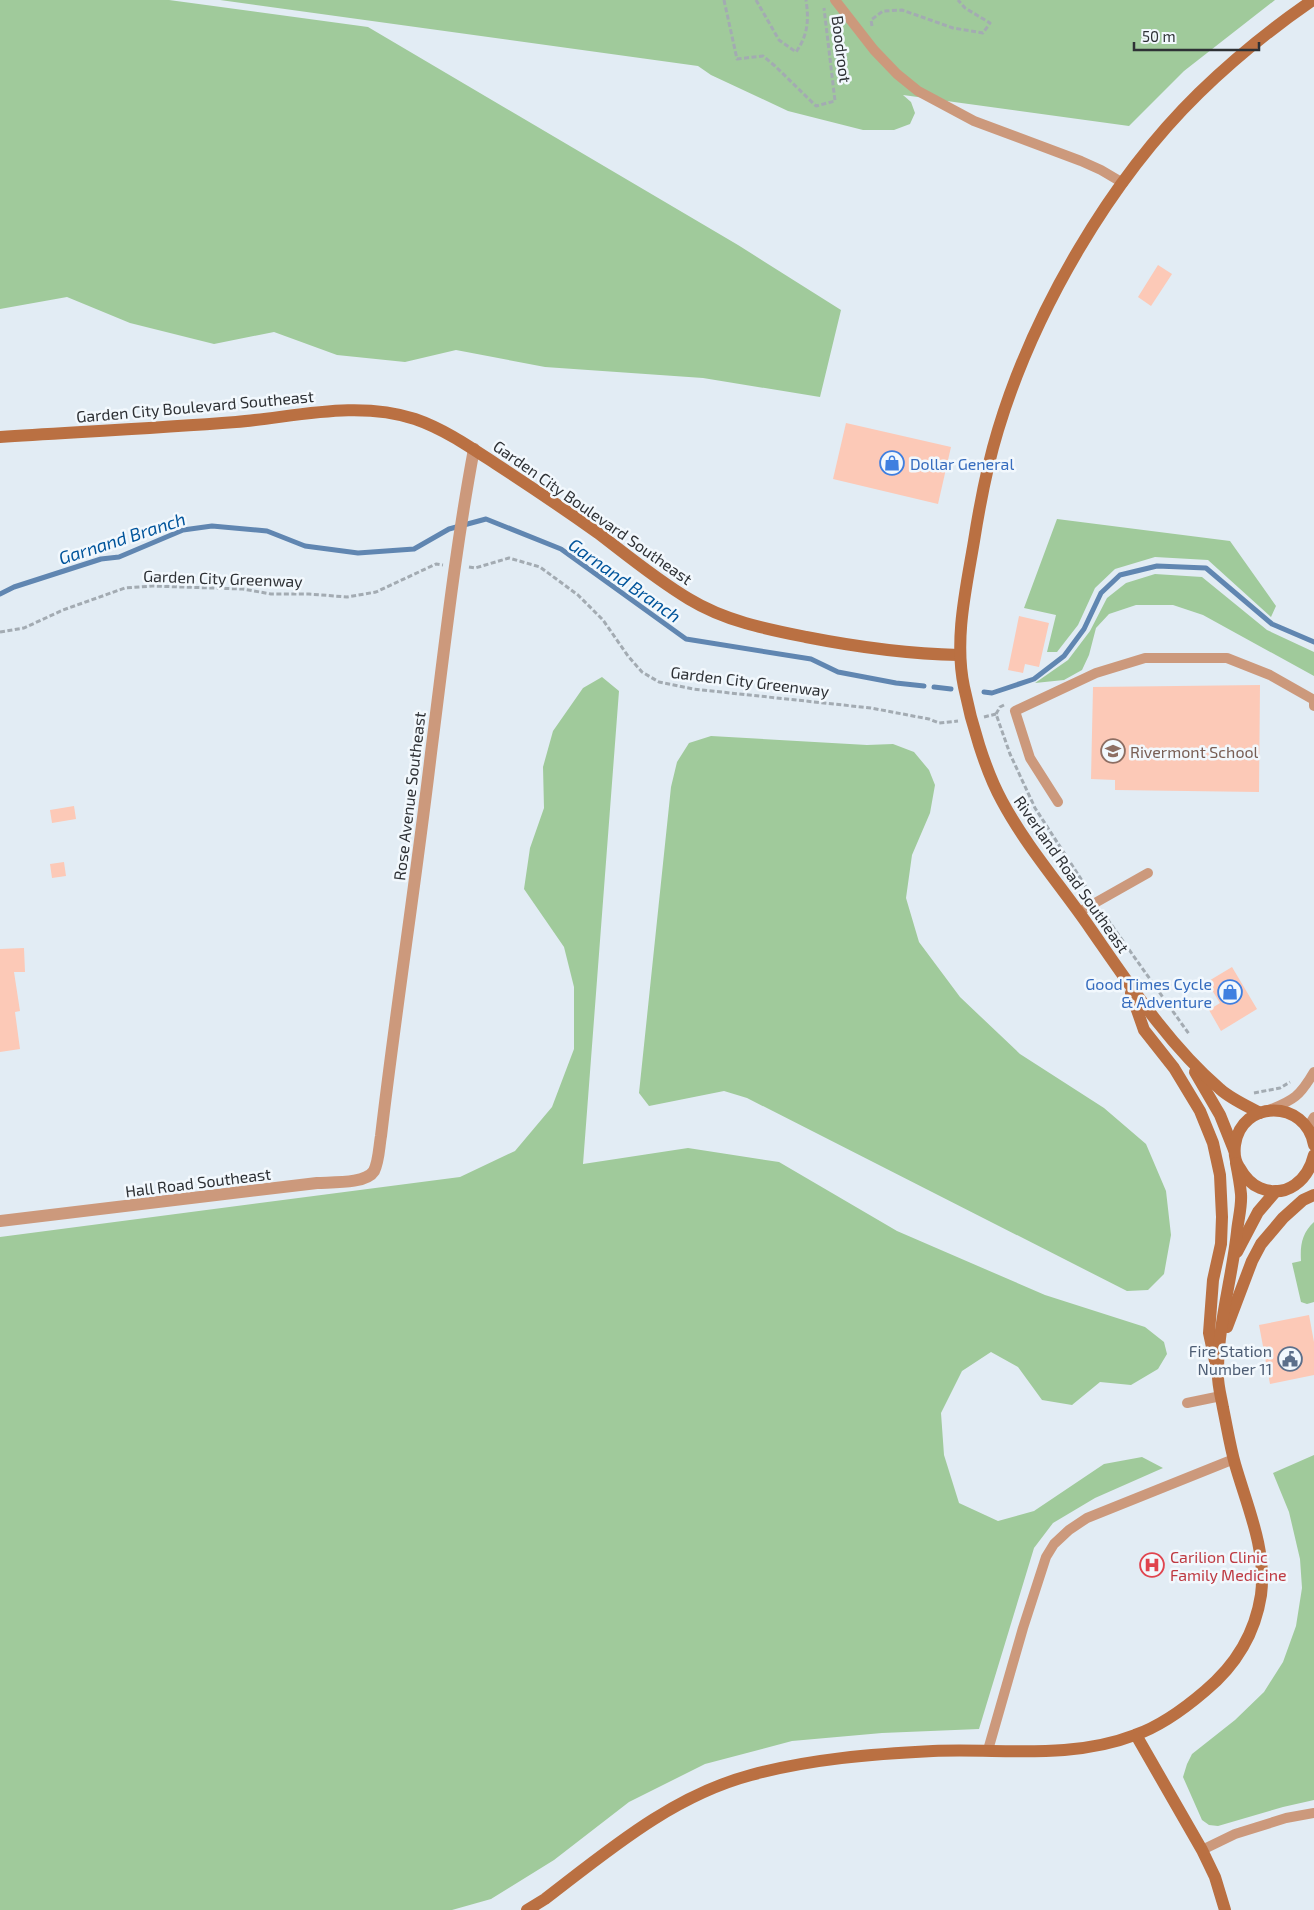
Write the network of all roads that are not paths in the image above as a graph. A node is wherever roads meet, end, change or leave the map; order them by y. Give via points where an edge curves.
1 (835, 0) edge
2 (1313, 0) edge
3 (1123, 183) junction
4 (0, 437) edge
5 (474, 450) junction
6 (959, 655) junction
7 (1314, 700) edge
8 (1314, 706) edge
9 (1058, 802) dead end
10 (1148, 873) dead end
11 (1079, 912) junction
12 (1126, 979) junction
13 (1186, 1057) junction
14 (1314, 1072) edge
15 (1265, 1112) junction
16 (1312, 1132) edge
17 (379, 1148) joint
18 (1235, 1157) junction
19 (1313, 1163) edge
20 (1276, 1191) junction
21 (1314, 1194) edge
22 (0, 1221) edge
23 (1234, 1258) junction
24 (1221, 1343) junction
25 (1217, 1373) junction
26 (1221, 1396) junction
27 (1187, 1403) dead end
28 (1234, 1459) junction
29 (1136, 1735) junction
30 (988, 1750) junction
31 (1314, 1813) edge
32 (1202, 1850) junction
33 (527, 1910) edge
34 (1225, 1910) edge

1 - 3 lane via 874,50 918,91 959,114 1101,170
2 - 3 main road, Riverland Road Southeast via 1236,59 1197,95
3 - 6 main road, Riverland Road Southeast via 1058,287 1013,384 985,477 962,614
4 - 5 main road, Garden City Boulevard Southeast via 359,410 413,419
5 - 6 main road, Garden City Boulevard Southeast via 537,490 660,581 712,611 762,629 840,643 921,654
5 - 17 street, Rose Avenue Southeast via 444,647
6 - 11 main road, Riverland Road Southeast via 972,719 1000,800
7 - 8 lane
7 - 9 lane via 1270,675 1227,658 1145,658 1096,673 1015,711 1030,758
10 - 11 lane
11 - 12 main road, Riverland Road Southeast
12 - 13 main road, Riverland Road Southeast
12 - 25 main road via 1144,1030 1174,1068 1200,1111 1213,1143 1220,1175 1222,1218 1209,1333
13 - 15 main road, Riverland Road Southeast via 1221,1091
13 - 18 main road, Riverland Road Southeast via 1220,1115
14 - 15 lane via 1292,1101
15 - 16 main road, Riverland Road Southeast via 1285,1111 1295,1115
15 - 18 main road via 1241,1128
17 - 22 street, Hall Road Southeast via 373,1172 367,1178 357,1180
18 - 20 main road via 1245,1178 1260,1188
18 - 23 main road, Riverland Road Southeast via 1241,1196
19 - 20 main road via 1305,1178 1293,1187
20 - 23 main road, Riverland Road Southeast via 1258,1212
21 - 24 main road via 1302,1200 1260,1244
23 - 24 main road, Riverland Road Southeast
24 - 25 main road, Riverland Road Southeast
25 - 26 main road, Riverland Road Southeast
26 - 27 lane
26 - 28 main road, Riverland Road Southeast
28 - 29 main road, Riverland Road Southeast via 1257,1537 1262,1568 1261,1593 1248,1639 1218,1680 1184,1708
28 - 30 lane via 1087,1518 1054,1544 1043,1566
29 - 30 main road, Riverland Road Southeast via 1073,1750
29 - 32 main road
30 - 33 main road, Riverland Road Southeast via 863,1755 788,1766 748,1776 702,1792 649,1821
31 - 32 lane via 1235,1834
32 - 34 main road

